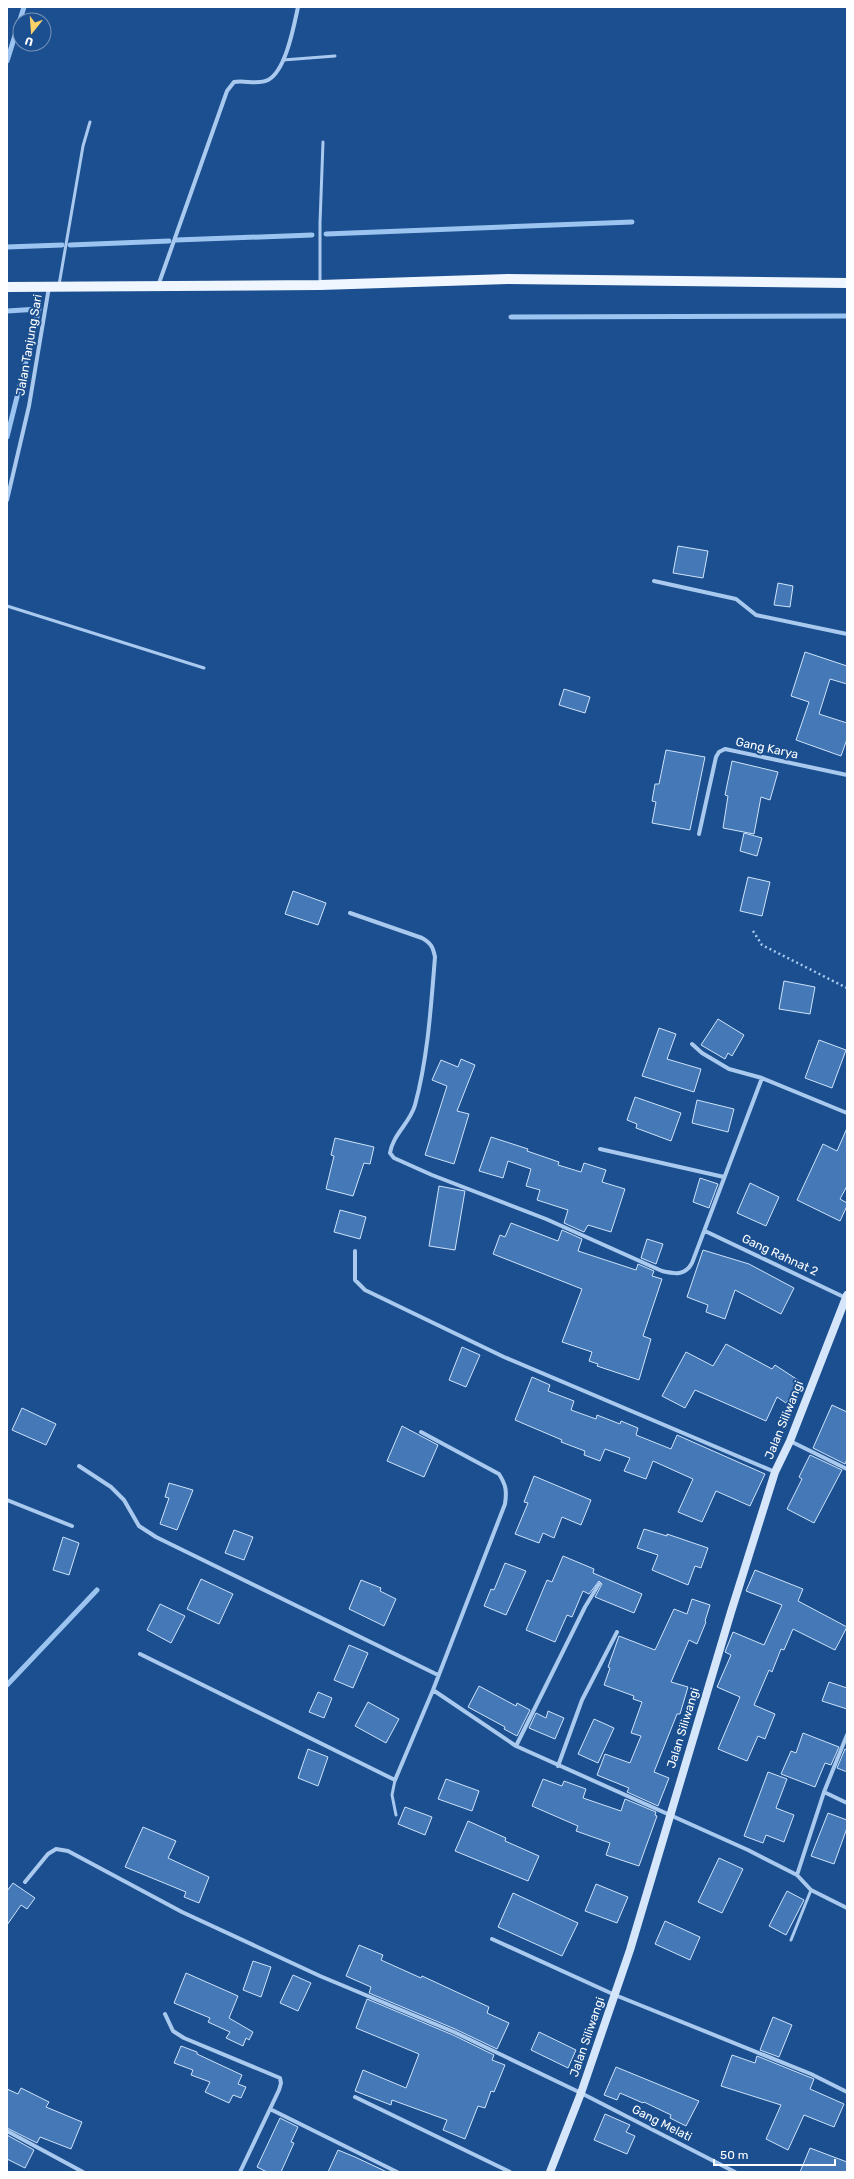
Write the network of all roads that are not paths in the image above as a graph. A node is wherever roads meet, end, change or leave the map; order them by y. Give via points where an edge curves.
1 (298, 7) edge
2 (335, 56) dead end
3 (282, 60) junction
4 (90, 122) dead end
5 (324, 142) dead end
6 (847, 283) edge
7 (320, 285) junction
8 (54, 286) junction
9 (158, 286) junction
10 (7, 288) edge
11 (7, 500) edge
12 (654, 581) dead end
13 (7, 606) edge
14 (847, 634) edge
15 (204, 668) dead end
16 (847, 775) edge
17 (699, 834) dead end
18 (350, 914) dead end
19 (692, 1044) dead end
20 (762, 1078) junction
21 (847, 1113) edge
22 (600, 1149) dead end
23 (724, 1177) junction
24 (705, 1231) junction
25 (355, 1251) dead end
26 (846, 1296) edge
27 (844, 1311) edge
28 (421, 1432) dead end
29 (790, 1441) junction
30 (79, 1466) dead end
31 (847, 1469) edge
32 (775, 1472) junction
33 (7, 1500) edge
34 (72, 1526) dead end
35 (599, 1584) dead end
36 (617, 1632) dead end
37 (140, 1654) dead end
38 (438, 1674) junction
39 (433, 1690) junction
40 (847, 1735) edge
41 (516, 1746) junction
42 (558, 1766) junction
43 (395, 1780) junction
44 (824, 1792) junction
45 (847, 1803) edge
46 (396, 1815) dead end
47 (669, 1816) junction
48 (797, 1875) junction
49 (25, 1882) dead end
50 (811, 1890) junction
51 (847, 1908) edge
52 (492, 1939) dead end
53 (790, 1940) dead end
54 (615, 1995) junction
55 (165, 2014) dead end
56 (847, 2092) edge
57 (581, 2093) junction
58 (355, 2097) dead end
59 (270, 2109) junction
60 (7, 2131) edge
61 (83, 2172) edge
62 (240, 2172) edge
63 (397, 2172) edge
64 (510, 2172) edge
65 (550, 2172) edge
66 (735, 2172) edge

1 - 3 street via 292,35
2 - 3 lane
3 - 9 street via 267,80 236,81 227,91
4 - 8 lane
5 - 7 lane
6 - 7 main road via 508,279
7 - 9 main road
8 - 9 main road
8 - 10 main road
8 - 11 street, Jalan Tanjung Sari
12 - 14 street via 736,599 756,615
13 - 15 lane
16 - 17 street, Gang Karya via 725,749 716,757
18 - 24 street via 430,942 435,957 429,1028 420,1085 415,1108 391,1147 390,1153 394,1158 674,1274 688,1270
19 - 20 street via 729,1069
20 - 21 street
20 - 23 street
22 - 23 street
23 - 24 street
24 - 26 street, Gang Rahnat 2
25 - 32 street via 355,1280 365,1290 504,1357
26 - 27 street, Jalan Siliwangi
27 - 29 street, Jalan Siliwangi
28 - 38 street via 499,1474 507,1491 505,1504
29 - 31 street
29 - 32 street, Jalan Siliwangi
30 - 38 street via 111,1487 124,1500 139,1526 156,1537
32 - 47 street, Jalan Siliwangi
33 - 34 street
35 - 41 street
36 - 42 street via 582,1700
37 - 43 street
38 - 39 street
39 - 41 street
39 - 43 street
40 - 44 street
41 - 42 street
42 - 47 street
43 - 46 lane via 392,1795
44 - 45 street
44 - 48 street
47 - 48 street via 748,1850
47 - 54 street, Jalan Siliwangi
48 - 50 street
49 - 57 street, Gang Melati via 48,1854 56,1849 68,1851 182,1912 320,1976 454,2032
50 - 51 street
50 - 53 lane
52 - 54 street
54 - 56 street via 811,2074
54 - 57 street, Jalan Siliwangi
55 - 59 street via 173,2031 184,2038 280,2078 281,2083
57 - 65 street, Jalan Siliwangi
57 - 66 street, Gang Melati
58 - 64 street
59 - 62 street
59 - 63 street
60 - 61 street

